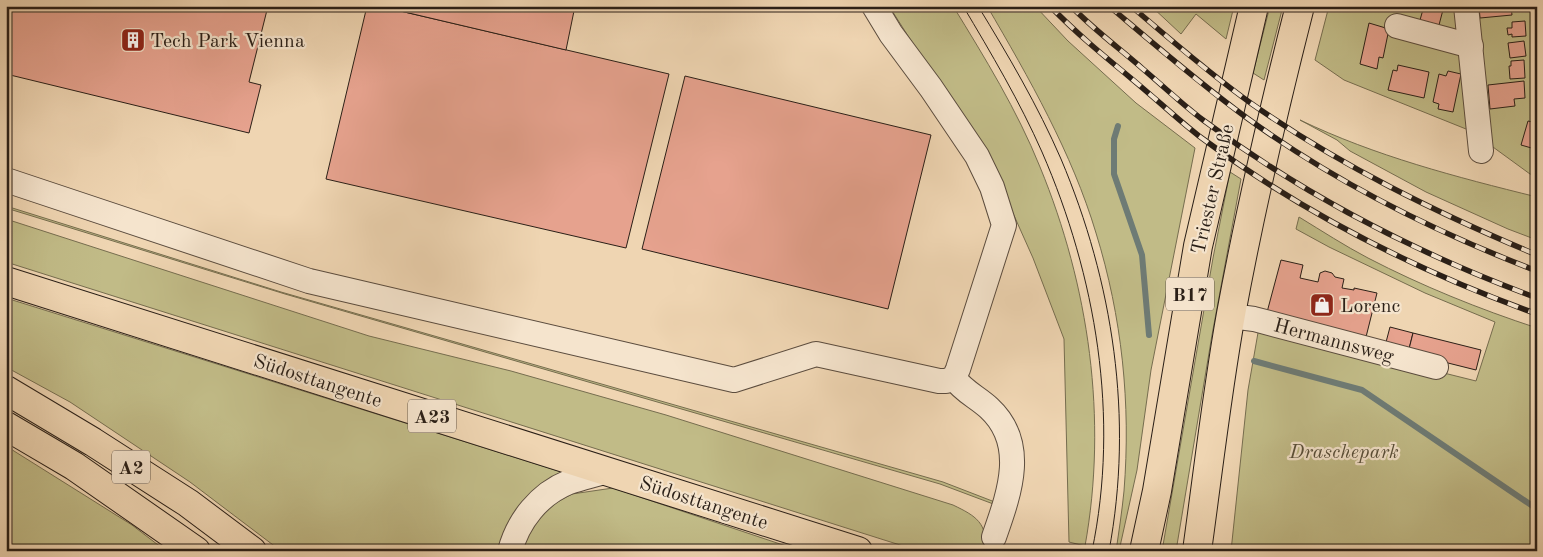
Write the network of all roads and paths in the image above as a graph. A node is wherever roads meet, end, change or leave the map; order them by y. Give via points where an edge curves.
1 (874, 6) edge
2 (1254, 6) edge
3 (1300, 6) edge
4 (1466, 6) edge
5 (1397, 26) dead end
6 (1471, 46) junction
7 (1481, 151) dead end
8 (6, 180) edge
9 (6, 281) edge
10 (1231, 316) junction
11 (1436, 367) dead end
12 (954, 378) junction
13 (6, 390) edge
14 (6, 426) edge
15 (607, 471) junction
16 (994, 537) dead end
17 (196, 551) edge
18 (252, 551) edge
19 (510, 551) edge
20 (858, 551) edge
21 (1144, 551) edge
22 (1197, 551) edge

1 - 12 lane via 977,156 992,187 1004,225
2 - 21 main road, Triester Straße / B17 via 1198,246
3 - 10 main road, B17 via 1246,237
4 - 6 lane
5 - 6 lane
6 - 7 lane
8 - 12 lane via 309,281 734,380 816,354 939,381
9 - 15 main road, Südosttangente / A23
10 - 11 lane, Hermannsweg via 1254,318
10 - 22 main road, B17
12 - 16 lane via 990,409 1011,446 1009,490
13 - 18 main road, A2 via 188,503
14 - 17 main road, A2 via 74,466
15 - 19 lane via 568,483 543,497 524,516
15 - 20 main road, Südosttangente / A23

